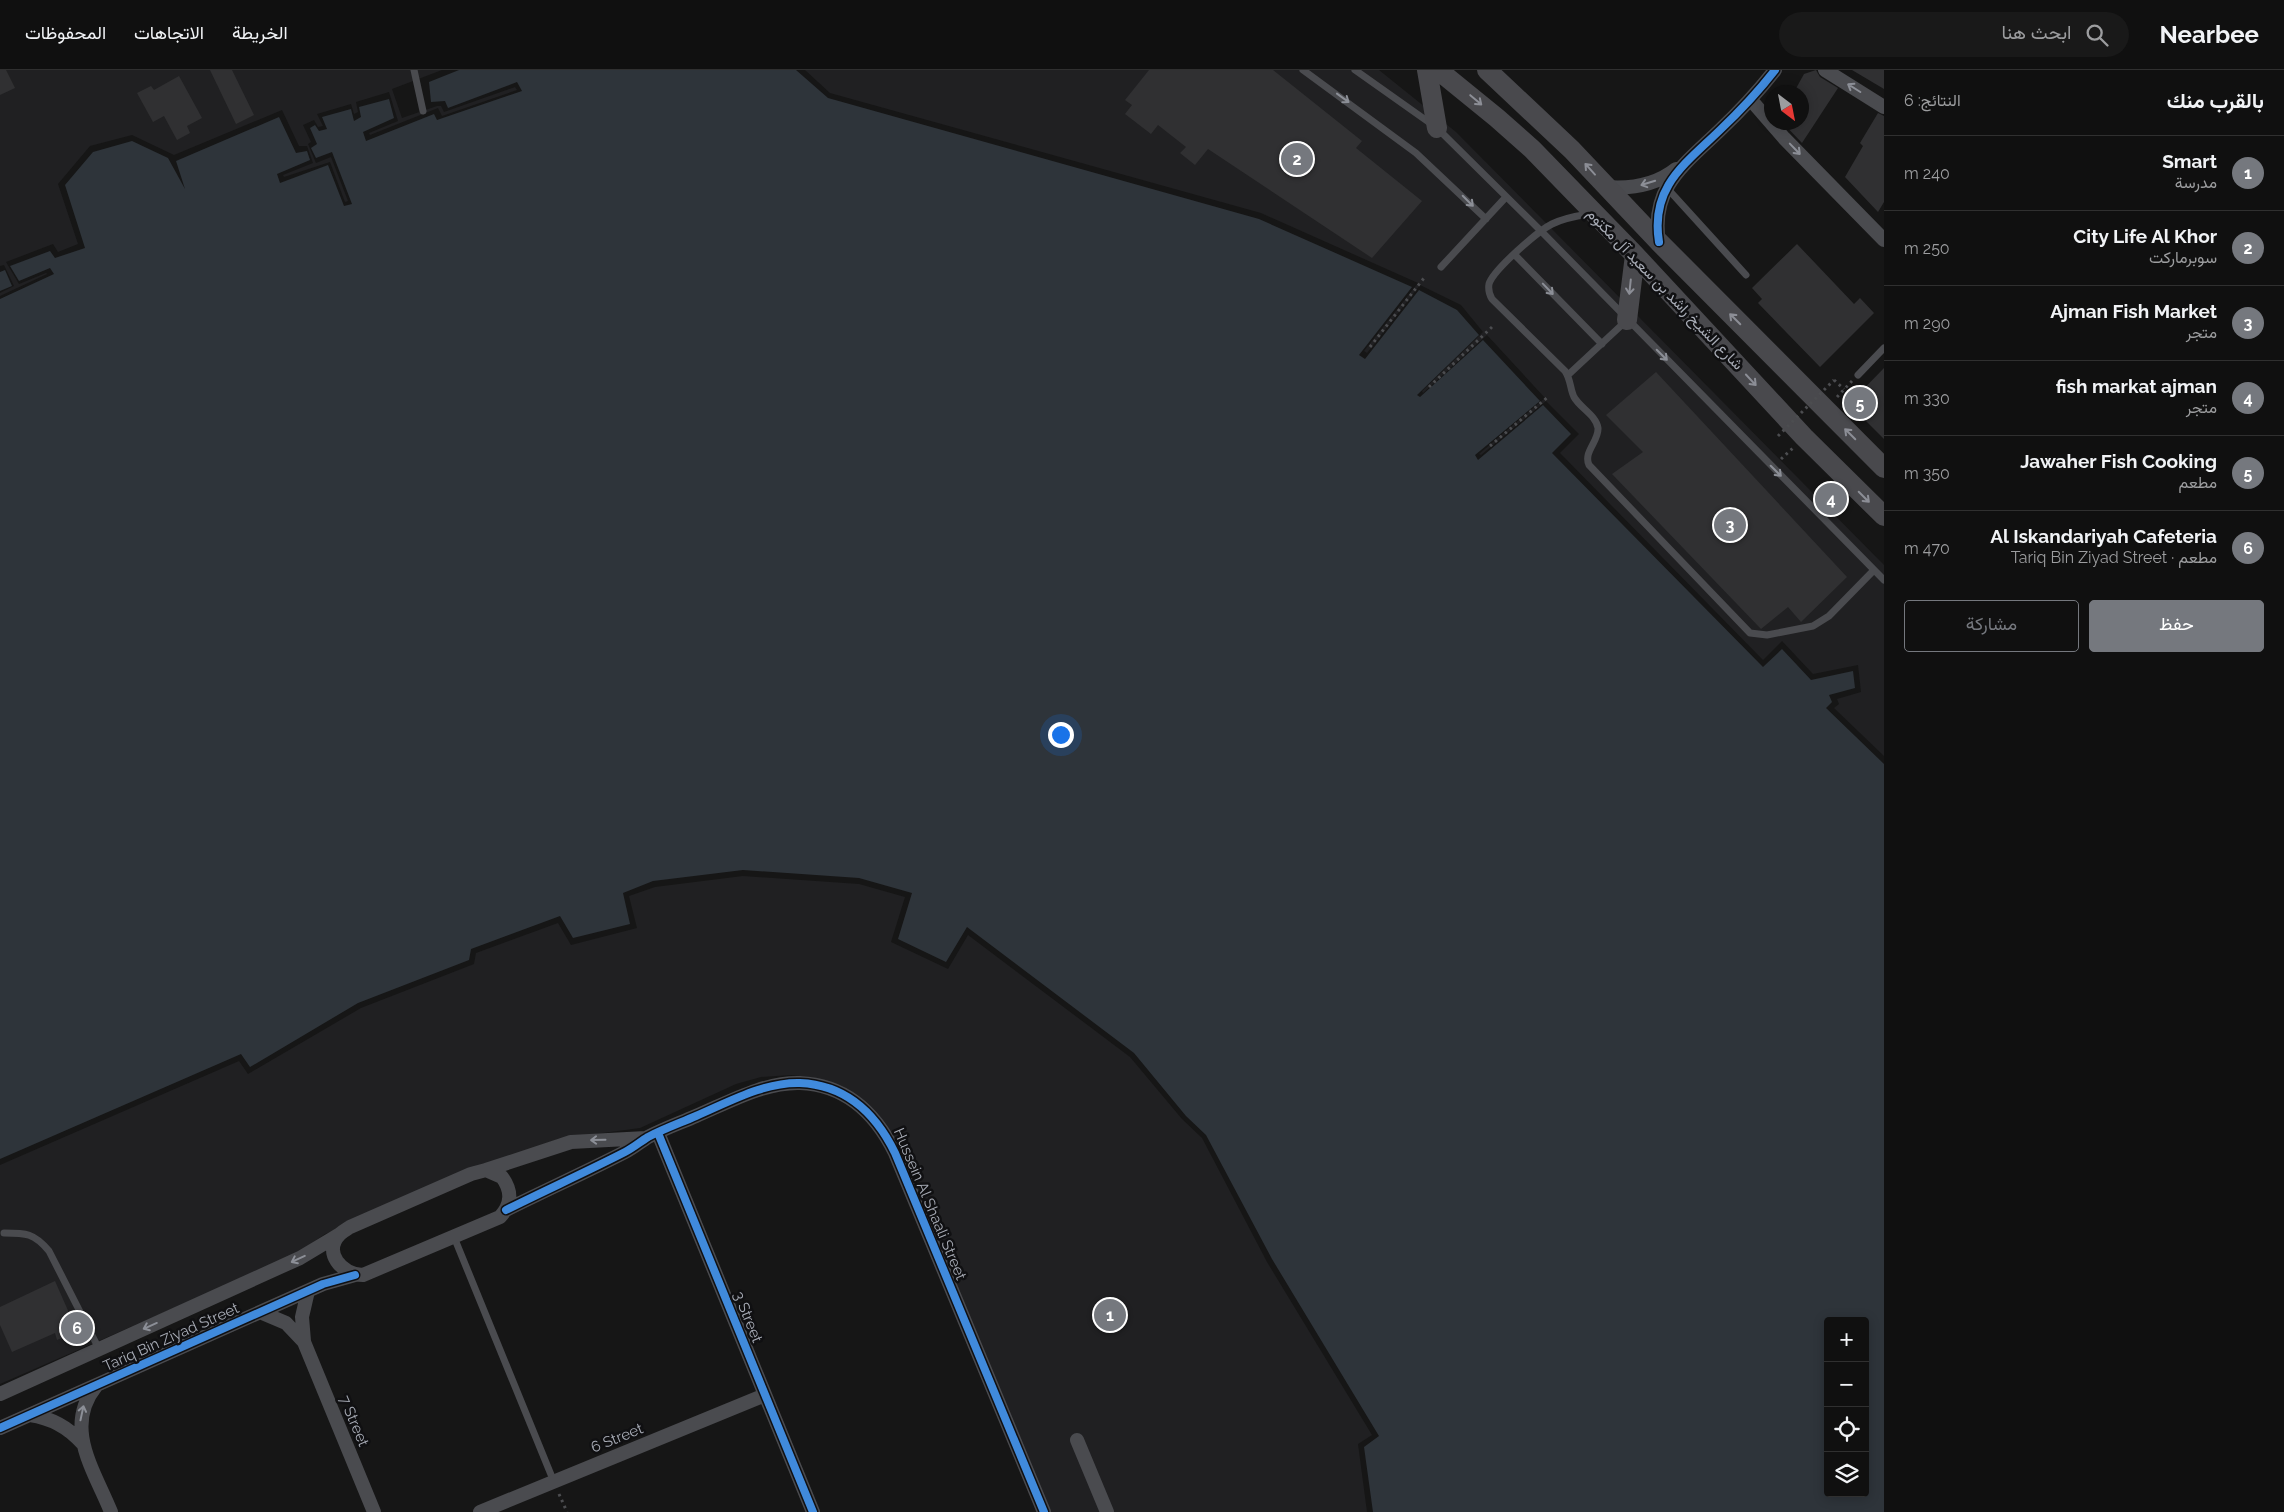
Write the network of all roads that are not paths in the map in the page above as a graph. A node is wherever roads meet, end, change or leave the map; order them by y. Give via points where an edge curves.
1 (414, 70) edge
2 (1303, 70) edge
3 (1355, 70) edge
4 (1427, 70) edge
5 (1438, 70) edge
6 (1487, 70) edge
7 (1775, 70) edge
8 (1825, 70) edge
9 (1751, 100) junction
10 (1884, 107) edge
11 (423, 111) dead end
12 (1437, 128) junction
13 (1685, 163) junction
14 (1606, 187) junction
15 (1667, 188) junction
16 (1506, 196) junction
17 (1592, 213) junction
18 (1486, 218) junction
19 (1541, 231) junction
20 (1884, 240) edge
21 (1659, 242) junction
22 (1514, 254) junction
23 (1635, 254) junction
24 (1441, 267) dead end
25 (1746, 275) dead end
26 (1627, 320) junction
27 (1602, 344) junction
28 (1884, 348) edge
29 (1568, 375) junction
30 (1858, 375) road end
31 (1884, 468) edge
32 (1884, 516) edge
33 (1874, 570) junction
34 (1884, 580) edge
35 (652, 1135) junction
36 (486, 1170) junction
37 (506, 1210) junction
38 (4, 1233) dead end
39 (340, 1234) junction
40 (454, 1237) junction
41 (355, 1275) junction
42 (308, 1291) junction
43 (260, 1312) junction
44 (304, 1342) junction
45 (99, 1349) junction
46 (96, 1386) junction
47 (0, 1394) edge
48 (765, 1395) junction
49 (30, 1415) junction
50 (0, 1428) edge
51 (1076, 1440) dead end
52 (83, 1444) junction
53 (554, 1482) junction
54 (111, 1512) edge
55 (374, 1512) edge
56 (480, 1512) edge
57 (814, 1512) edge
58 (1044, 1512) edge
59 (1107, 1512) edge

1 - 11 lane
2 -> 18 lane via 1416,153
3 - 12 lane
4 - 12 main road
5 -> 17 main road, شارع الشيخ راشد بن سعيد آل مكتوم via 1532,149
14 -> 6 main road, شارع الشيخ راشد بن سعيد آل مكتوم via 1542,120
7 - 9 street
10 -> 8 street
9 - 13 street
9 -> 20 street
12 - 16 lane
13 -> 14 street via 1659,180 1644,185
13 - 15 street
14 - 21 main road, شارع الشيخ راشد بن سعيد آل مكتوم
15 - 21 street via 1658,211
15 - 25 lane
16 - 18 lane
16 - 19 lane
17 - 19 lane via 1560,220
17 - 23 main road, شارع الشيخ راشد بن سعيد آل مكتوم
18 - 24 lane
19 - 22 lane
19 - 26 lane
31 -> 21 main road, شارع الشيخ راشد بن سعيد آل مكتوم
22 -> 27 lane
22 - 29 lane via 1491,281 1489,295
23 -> 26 main road
23 -> 32 main road, شارع الشيخ راشد بن سعيد آل مكتوم via 1804,437
26 - 27 lane
26 -> 33 lane
27 - 29 lane
28 - 30 lane
29 - 33 lane via 1574,396 1597,426 1597,435 1587,458 1589,465 1750,633 1767,634 1813,626 1829,616
33 - 34 lane
35 -> 36 street, Hussein Al Shaali Street via 571,1142
35 - 37 street, Hussein Al Shaali Street via 628,1151
35 - 48 street, 3 Street
35 - 58 street, Hussein Al Shaali Street via 775,1085 800,1083 825,1087 848,1096 868,1111 884,1130 895,1153
36 - 37 street via 502,1177 507,1184 510,1201
36 - 39 street, Tariq Bin Ziyad Street via 478,1170
37 - 40 street, Hussein Al Shaali Street via 500,1217
38 - 45 lane via 26,1234 39,1239 49,1251
39 - 41 street via 334,1250 335,1259 346,1272
39 -> 45 street, Tariq Bin Ziyad Street via 300,1258
40 - 41 street, Tariq Bin Ziyad Street via 372,1272
40 - 53 lane
41 - 42 street, Tariq Bin Ziyad Street
42 - 43 street, Tariq Bin Ziyad Street
42 - 44 street, 7 Street via 302,1317
43 - 44 street, 7 Street via 286,1323
43 - 46 street, Tariq Bin Ziyad Street
44 - 55 street, 7 Street
45 - 47 street, Tariq Bin Ziyad Street
46 - 49 street, Tariq Bin Ziyad Street
52 -> 46 street via 81,1413
48 - 53 street, 6 Street
48 - 57 street, 3 Street
49 - 50 street, Tariq Bin Ziyad Street
49 - 52 street via 60,1424
51 - 59 street
52 - 54 street
53 - 56 street, 6 Street

